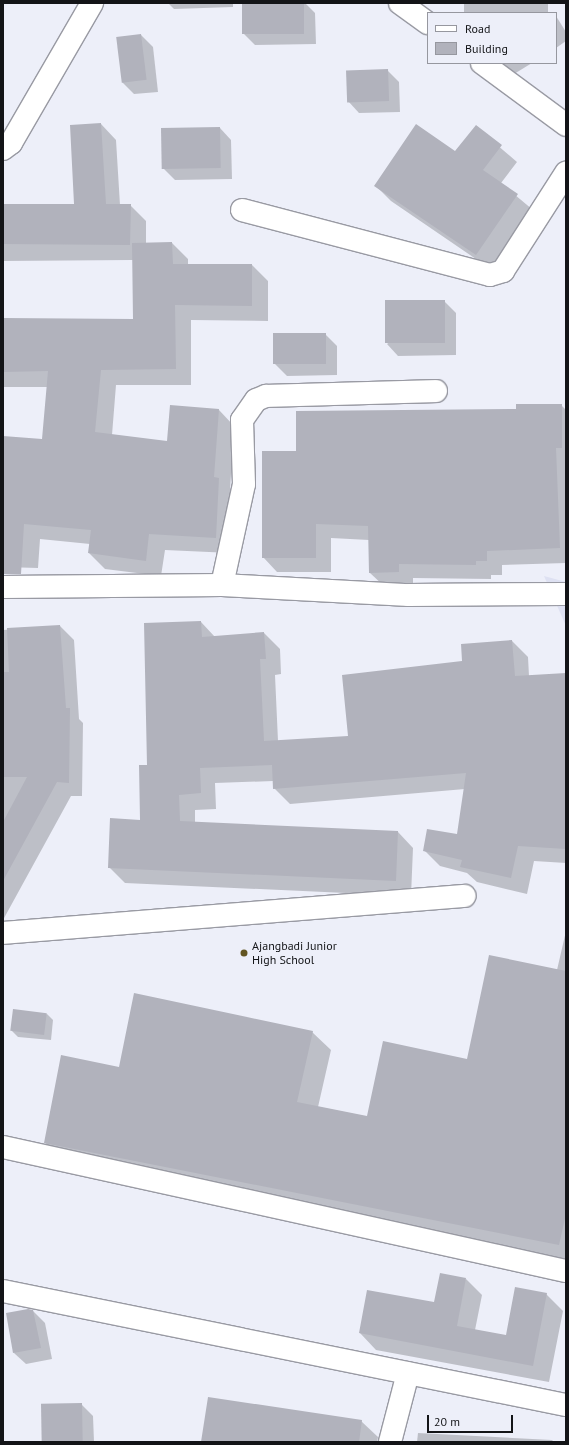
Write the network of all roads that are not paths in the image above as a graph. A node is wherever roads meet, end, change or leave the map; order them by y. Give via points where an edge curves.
1 (92, 3) edge
2 (409, 5) edge
3 (427, 22) edge
4 (483, 64) edge
5 (566, 125) edge
6 (3, 149) edge
7 (566, 172) edge
8 (242, 210) dead end
9 (436, 391) dead end
10 (222, 585) junction
11 (3, 586) edge
12 (566, 594) edge
13 (465, 896) dead end
14 (3, 933) edge
15 (3, 1147) edge
16 (566, 1272) edge
17 (3, 1291) edge
18 (408, 1373) junction
19 (566, 1405) edge
20 (390, 1442) edge

1 - 6 street via 11,143
2 - 3 street
4 - 5 street
7 - 8 street via 503,271 490,275
9 - 10 street via 266,396 256,400 242,420 244,484
10 - 11 street
10 - 12 street via 409,595
13 - 14 street
15 - 16 street
17 - 18 street
18 - 19 street
18 - 20 street

